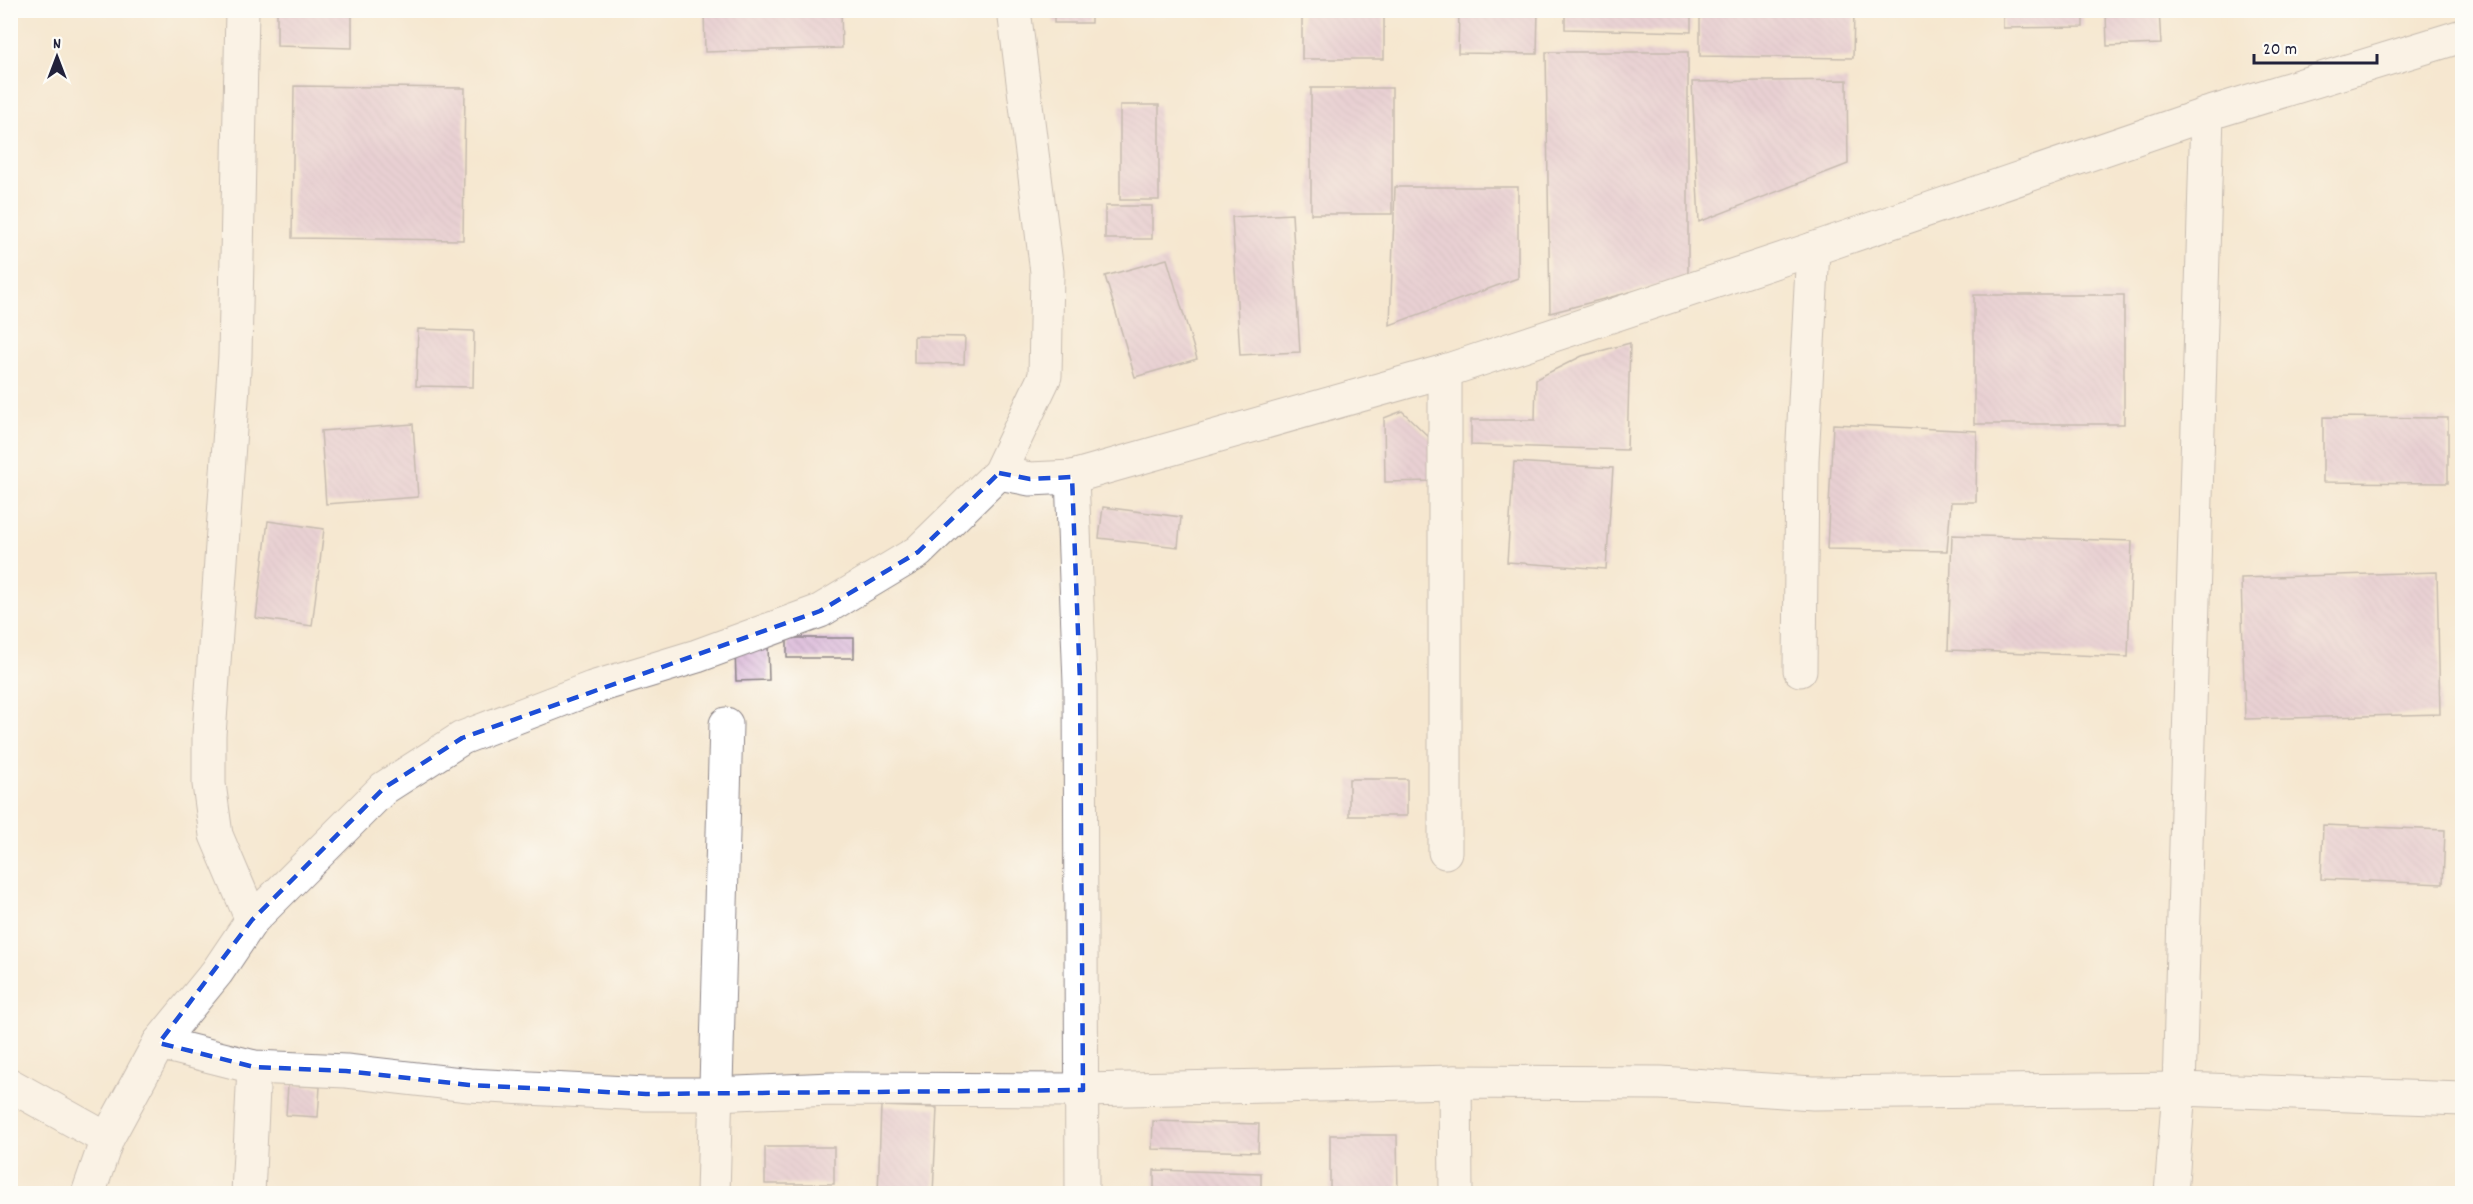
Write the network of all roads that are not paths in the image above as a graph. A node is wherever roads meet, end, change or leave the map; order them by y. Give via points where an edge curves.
1 (242, 10) edge
2 (1014, 10) edge
3 (2463, 36) edge
4 (2207, 114) junction
5 (1813, 249) junction
6 (1445, 371) junction
7 (999, 473) junction
8 (1072, 477) junction
9 (1800, 670) dead end
10 (726, 724) dead end
11 (1445, 852) dead end
12 (252, 920) junction
13 (159, 1043) junction
14 (254, 1067) junction
15 (1455, 1082) junction
16 (10, 1085) edge
17 (2179, 1089) junction
18 (1083, 1090) junction
19 (715, 1094) junction
20 (2463, 1100) edge
21 (107, 1139) junction
22 (88, 1194) edge
23 (248, 1194) edge
24 (713, 1194) edge
25 (1082, 1194) edge
26 (1456, 1194) edge
27 (2171, 1194) edge

1 - 12 street via 235,356 208,784 216,835
2 - 7 street via 1047,272 1045,376
3 - 4 street
4 - 5 street
4 - 17 street
5 - 6 street
5 - 9 street via 1802,460
6 - 8 street
6 - 11 street
7 - 8 street via 1030,478
7 - 12 street via 918,552 819,611 697,656 592,688 462,738 384,788
8 - 18 street via 1080,683
10 - 19 street
12 - 13 street via 217,972
13 - 14 street
13 - 21 street
14 - 19 street via 346,1071 469,1085
14 - 23 street
15 - 17 street via 1661,1083 1813,1093
15 - 18 street
15 - 26 street
16 - 21 street
17 - 20 street
17 - 27 street
18 - 19 street via 832,1089
18 - 25 street
19 - 24 street
21 - 22 street

